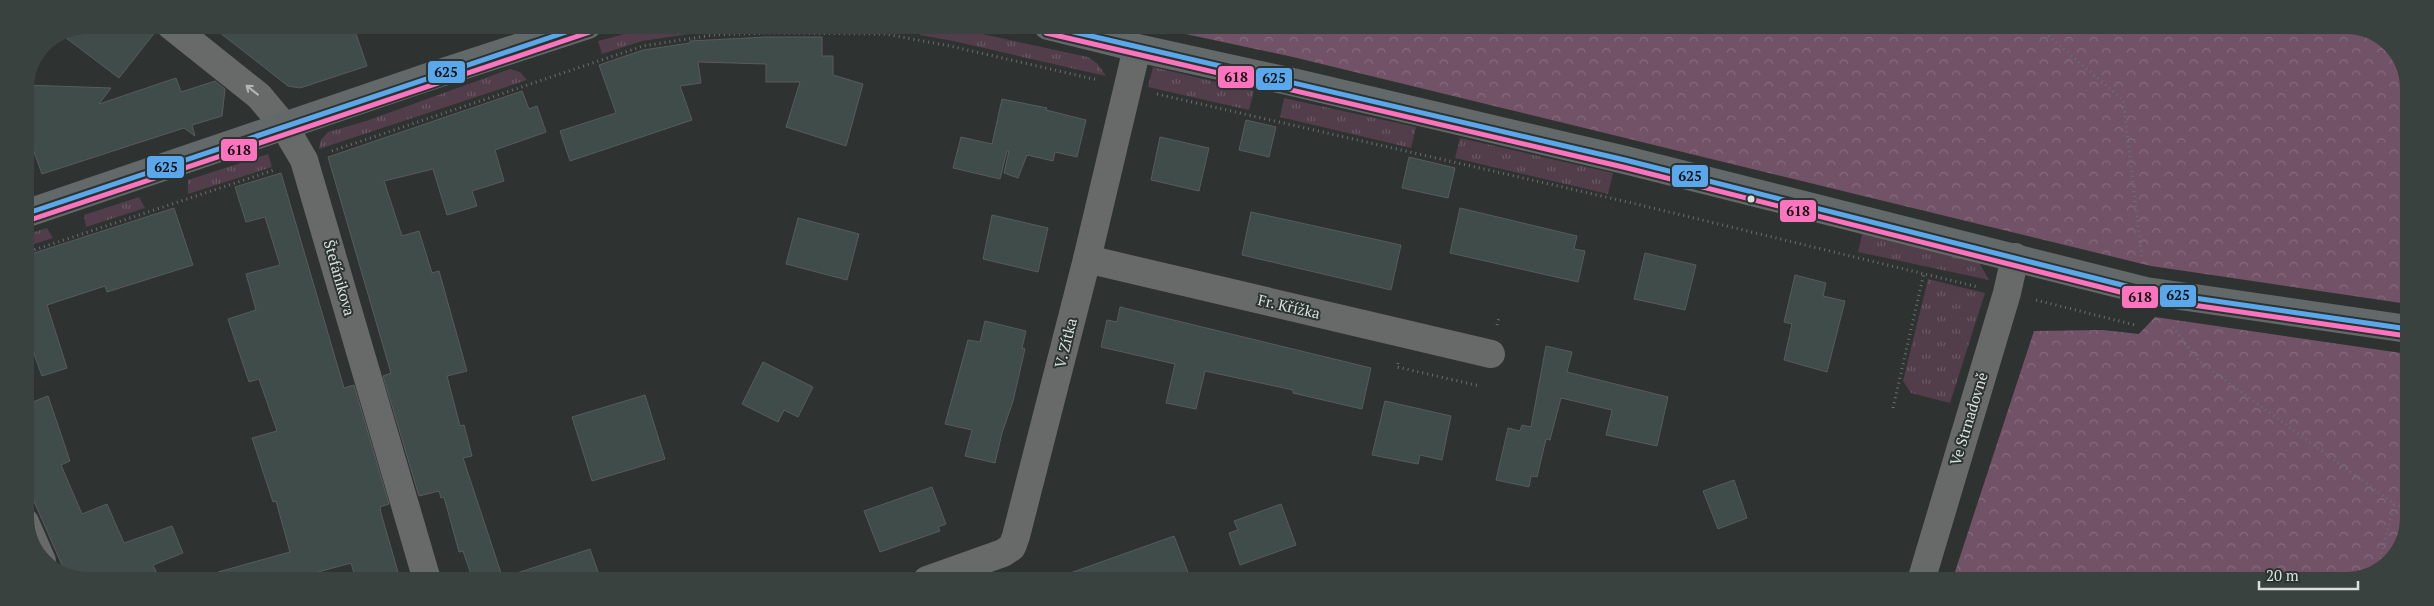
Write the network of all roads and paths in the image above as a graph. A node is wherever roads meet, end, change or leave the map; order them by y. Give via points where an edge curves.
1 (181, 34) edge
2 (561, 34) edge
3 (749, 34) edge
4 (885, 34) edge
5 (1080, 34) edge
6 (2046, 34) edge
7 (1137, 48) junction
8 (1105, 81) dead end
9 (1152, 92) dead end
10 (284, 126) junction
11 (333, 150) dead end
12 (281, 168) dead end
13 (34, 211) edge
14 (34, 250) edge
15 (2015, 257) junction
16 (1087, 259) junction
17 (1919, 272) dead end
18 (1924, 273) dead end
19 (2146, 291) junction
20 (2007, 293) junction
21 (1498, 318) dead end
22 (2135, 325) dead end
23 (2400, 328) edge
24 (1491, 354) junction
25 (1399, 359) dead end
26 (1893, 408) dead end
27 (2394, 504) junction
28 (2400, 507) edge
29 (2380, 560) edge
30 (426, 572) edge
31 (950, 572) edge
32 (1924, 572) edge

10 -> 1 street, Štefánikova via 259,96
2 - 10 main road
3 - 11 path via 643,46
4 - 8 path
5 - 7 main road
6 - 19 path via 2123,100
7 - 15 main road via 1625,160
7 - 16 street, V. Zítka
9 - 17 path
10 - 13 main road
10 - 30 street, Štefánikova via 304,160
12 - 14 path
15 - 19 main road
15 - 20 street, Ve Strnadovně
16 - 24 street, Fr. Křížka
16 - 31 street, V. Zítka via 1012,547
18 - 26 path
19 - 23 main road
19 - 27 path via 2198,361
20 - 22 path
20 - 32 street, Ve Strnadovně
21 - 24 path
24 - 25 path via 1483,386 1397,367
27 - 28 path
27 - 29 path

